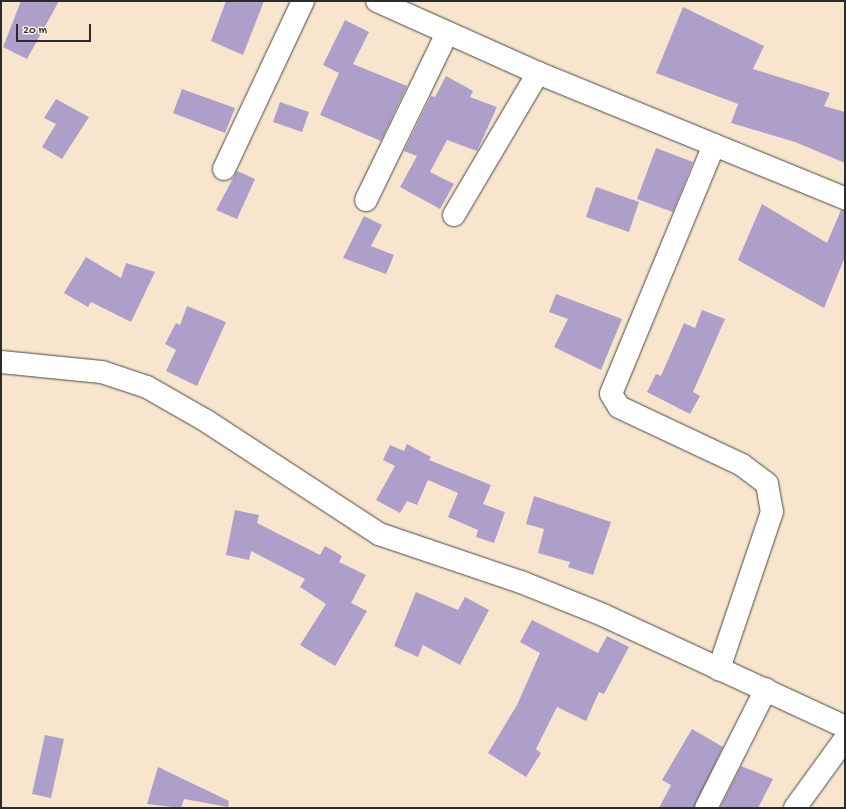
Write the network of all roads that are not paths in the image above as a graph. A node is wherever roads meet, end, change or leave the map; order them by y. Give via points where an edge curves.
1 (303, 1) edge
2 (377, 1) edge
3 (447, 33) junction
4 (538, 73) junction
5 (714, 145) junction
6 (224, 169) dead end
7 (845, 198) edge
8 (366, 200) dead end
9 (454, 215) dead end
10 (1, 362) edge
11 (719, 669) junction
12 (766, 689) junction
13 (845, 727) edge
14 (845, 739) edge
15 (706, 808) edge
16 (795, 808) edge

1 - 6 street
2 - 3 street
3 - 4 street
3 - 8 street
4 - 5 street
4 - 9 street
5 - 7 street
5 - 11 street via 612,390 614,402 626,411 742,465 767,484 772,499 772,512
10 - 11 street via 102,372 147,387 208,422 379,534 521,582
11 - 12 street
12 - 13 street
12 - 15 street
14 - 16 street

